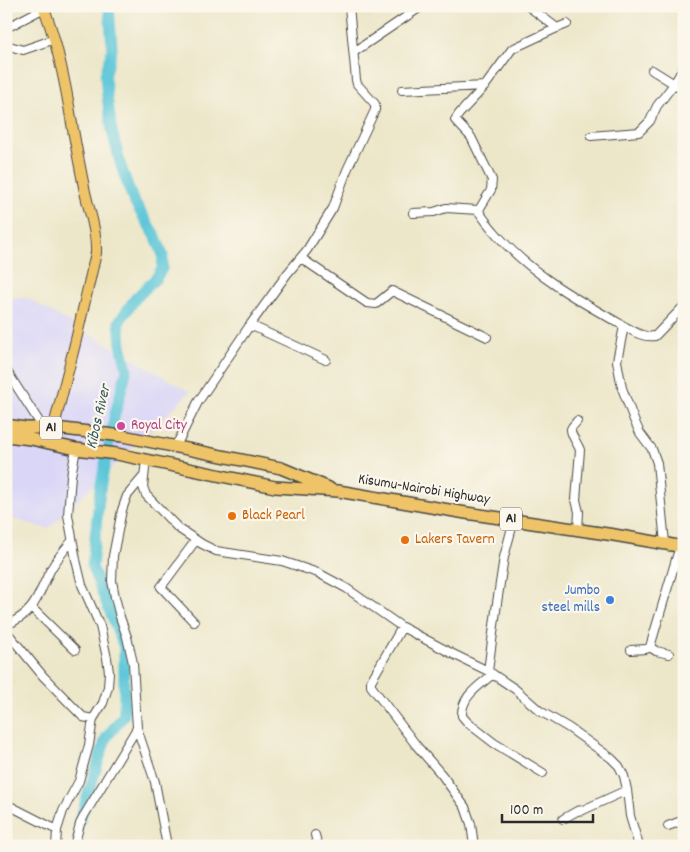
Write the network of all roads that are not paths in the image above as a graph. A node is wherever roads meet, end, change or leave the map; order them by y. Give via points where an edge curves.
1 (349, 6) edge
2 (422, 6) edge
3 (528, 6) edge
4 (45, 7) edge
5 (567, 24) dead end
6 (10, 26) dead end
7 (557, 28) junction
8 (55, 39) junction
9 (6, 45) edge
10 (354, 52) junction
11 (684, 67) edge
12 (652, 70) dead end
13 (674, 84) junction
14 (485, 86) junction
15 (402, 90) dead end
16 (684, 90) edge
17 (591, 136) dead end
18 (479, 212) junction
19 (413, 214) dead end
20 (301, 258) junction
21 (684, 306) edge
22 (250, 325) junction
23 (624, 326) junction
24 (487, 337) dead end
25 (326, 360) dead end
26 (6, 370) edge
27 (577, 422) dead end
28 (40, 423) dead end
29 (6, 425) edge
30 (55, 428) junction
31 (6, 436) edge
32 (174, 446) junction
33 (76, 449) junction
34 (146, 460) junction
35 (273, 466) junction
36 (143, 477) junction
37 (268, 486) junction
38 (338, 491) junction
39 (514, 520) junction
40 (578, 529) junction
41 (196, 540) junction
42 (72, 541) junction
43 (665, 543) junction
44 (682, 547) edge
45 (32, 608) junction
46 (194, 622) dead end
47 (6, 626) edge
48 (402, 627) junction
49 (6, 631) edge
50 (650, 646) junction
51 (76, 650) dead end
52 (631, 650) dead end
53 (668, 654) dead end
54 (490, 673) junction
55 (93, 720) junction
56 (137, 728) junction
57 (543, 773) dead end
58 (627, 790) junction
59 (6, 804) edge
60 (563, 819) dead end
61 (684, 820) edge
62 (668, 826) dead end
63 (57, 830) junction
64 (315, 836) dead end
65 (56, 846) edge
66 (74, 846) edge
67 (167, 846) edge
68 (318, 846) edge
69 (474, 846) edge
70 (639, 846) edge

1 - 10 street
2 - 10 street
3 - 7 street
4 - 6 street
4 - 8 main road
5 - 7 street
7 - 14 street via 512,49
8 - 9 street via 23,50
8 - 30 main road via 96,242
10 - 20 street via 358,84 375,104 375,110 333,208
11 - 13 street
12 - 13 street
13 - 16 street
13 - 17 street via 639,132
14 - 15 street
14 - 18 street via 455,120 471,137 492,180
18 - 19 street via 446,208
18 - 23 street via 511,250 538,274
20 - 22 street
20 - 24 street via 367,303 376,304 392,291
21 - 23 street via 655,336 642,335
22 - 25 street
22 - 32 street via 198,402
23 - 43 street via 617,361 622,388 640,433 652,449 657,463
26 - 28 street
27 - 40 street via 571,433 580,450 576,500
29 - 30 highway, A1
30 - 32 highway, A1
31 - 33 highway, A1
32 - 35 highway, A1
33 - 34 highway, A1
33 - 42 street via 68,504
34 - 36 street
34 - 37 highway, A1
35 - 37 highway
35 - 38 highway, A1
36 - 41 street via 146,495 178,528
36 - 56 street via 127,496 122,510 112,581 132,663
37 - 38 highway, A1
38 - 39 highway, Kisumu-Nairobi Highway / A1
39 - 40 highway, Kisumu-Nairobi Highway / A1
39 - 54 street via 496,603
40 - 43 highway, Kisumu-Nairobi Highway / A1
41 - 46 street via 161,587
41 - 48 street via 216,551 282,561 318,573 346,588
42 - 45 street via 59,557
42 - 55 street via 82,585 100,626 108,672 104,703
43 - 44 highway, Kisumu-Nairobi Highway / A1
44 - 50 street
45 - 47 street via 22,618
45 - 51 street
48 - 54 street
48 - 69 street via 371,686 465,807
49 - 55 street via 83,717
50 - 52 street
50 - 53 street
54 - 57 street via 466,699 462,716 494,743
54 - 58 street via 611,758 624,776
55 - 63 street via 90,745 79,781
56 - 66 street via 85,814
56 - 67 street via 155,782
58 - 60 street
58 - 70 street via 630,816
59 - 63 street
61 - 62 street
63 - 65 street
64 - 68 street

